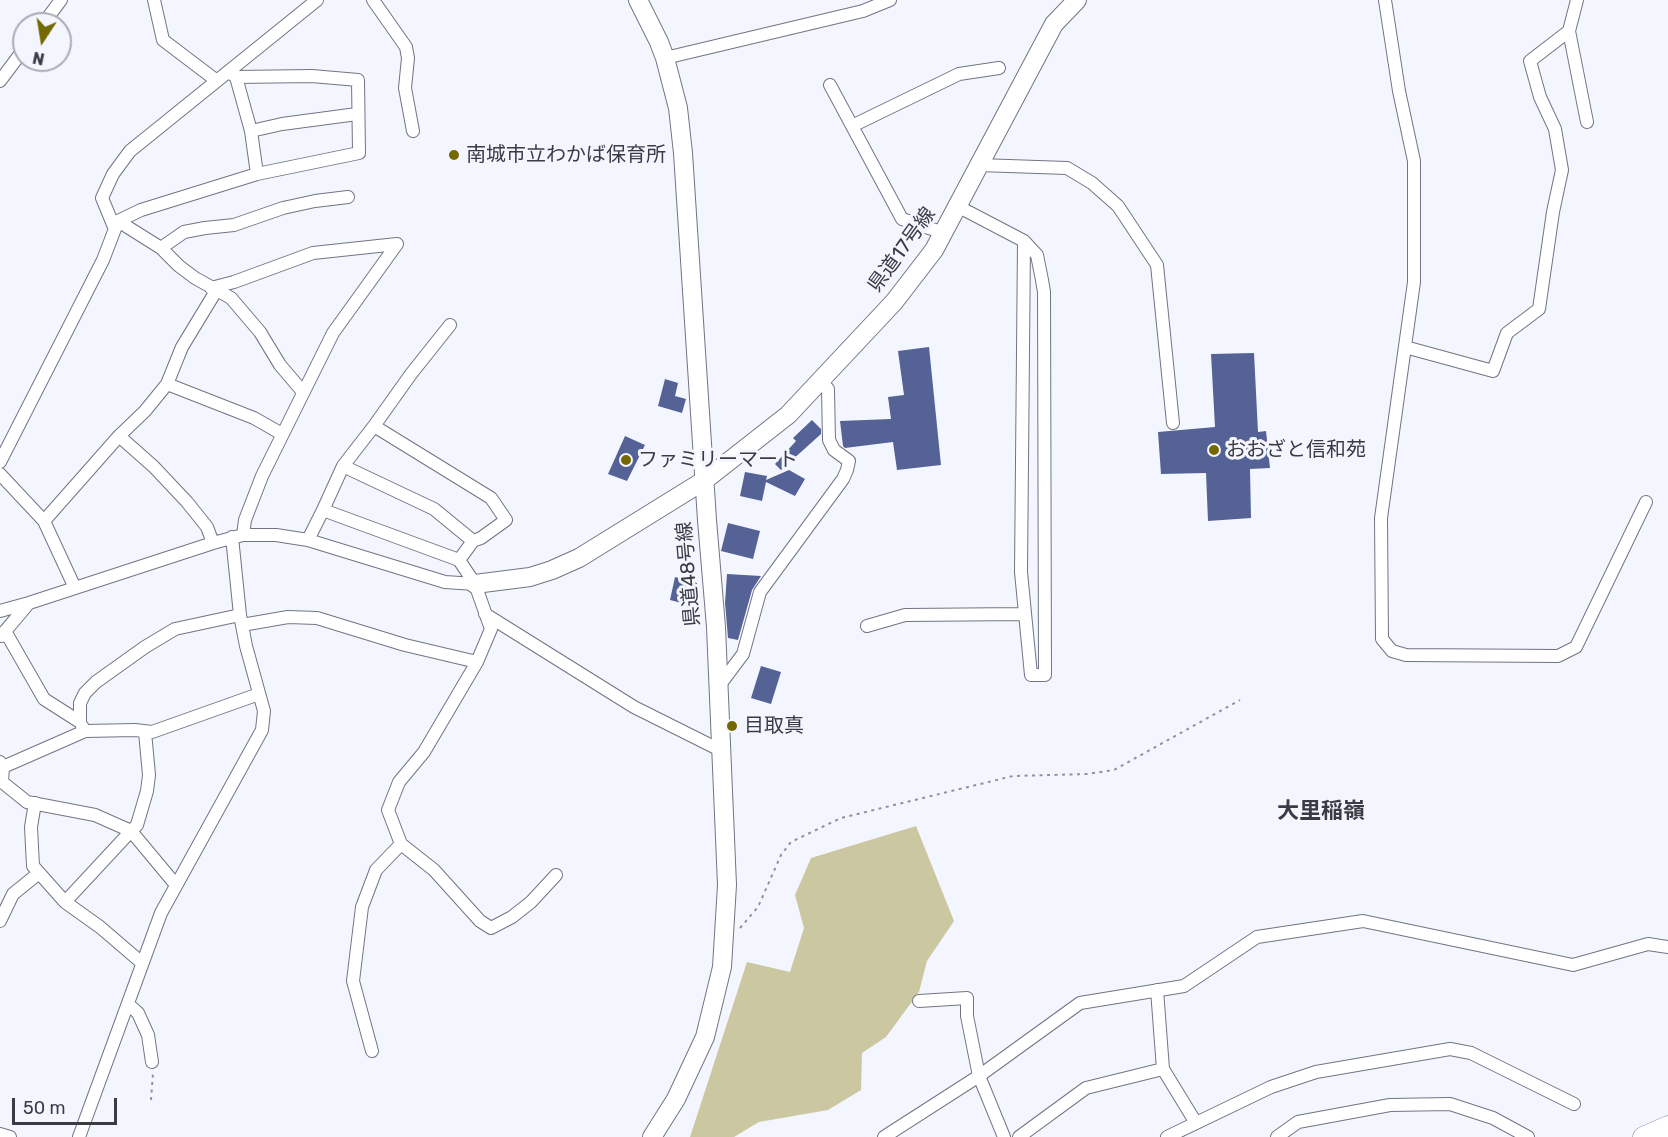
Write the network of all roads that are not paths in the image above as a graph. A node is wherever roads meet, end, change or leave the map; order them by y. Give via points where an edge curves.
1 (154, 0) edge
2 (317, 0) edge
3 (373, 0) edge
4 (638, 0) edge
5 (890, 0) edge
6 (1077, 0) edge
7 (1385, 0) edge
8 (1577, 0) edge
9 (1569, 31) junction
10 (665, 58) junction
11 (12, 65) edge
12 (999, 68) dead end
13 (232, 75) junction
14 (0, 81) edge
15 (216, 81) junction
16 (830, 85) dead end
17 (357, 114) junction
18 (1587, 122) dead end
19 (852, 126) junction
20 (251, 131) junction
21 (413, 131) dead end
22 (979, 165) junction
23 (257, 174) junction
24 (348, 197) dead end
25 (959, 207) junction
26 (116, 224) junction
27 (944, 233) junction
28 (1024, 241) junction
29 (161, 248) junction
30 (213, 289) junction
31 (450, 325) dead end
32 (1404, 347) junction
33 (820, 380) junction
34 (166, 384) junction
35 (303, 392) junction
36 (1173, 423) dead end
37 (374, 426) junction
38 (282, 434) junction
39 (119, 436) junction
40 (0, 462) edge
41 (343, 466) junction
42 (0, 474) edge
43 (705, 480) junction
44 (1646, 502) dead end
45 (323, 510) junction
46 (44, 521) junction
47 (238, 536) junction
48 (308, 540) junction
49 (473, 541) junction
50 (213, 543) junction
51 (459, 560) junction
52 (475, 584) junction
53 (75, 588) junction
54 (29, 603) junction
55 (0, 611) edge
56 (485, 614) junction
57 (1025, 614) junction
58 (241, 620) junction
59 (867, 626) dead end
60 (2, 634) edge
61 (477, 662) junction
62 (719, 686) junction
63 (259, 694) junction
64 (83, 727) junction
65 (145, 732) junction
66 (722, 751) junction
67 (1, 764) edge
68 (4, 790) edge
69 (35, 803) junction
70 (131, 831) junction
71 (401, 844) junction
72 (39, 873) junction
73 (556, 875) dead end
74 (176, 885) junction
75 (65, 902) junction
76 (0, 921) edge
77 (1668, 948) edge
78 (142, 963) junction
79 (1158, 990) junction
80 (919, 1001) dead end
81 (129, 1005) junction
82 (372, 1052) dead end
83 (152, 1062) road end
84 (1164, 1069) junction
85 (979, 1076) junction
86 (1574, 1104) dead end
87 (1196, 1123) junction
88 (1668, 1126) edge
89 (0, 1134) edge
90 (10, 1137) edge
91 (79, 1137) edge
92 (652, 1137) edge
93 (884, 1137) edge
94 (1004, 1137) edge
95 (1019, 1137) edge
96 (1167, 1137) edge
97 (1277, 1137) edge
98 (1528, 1137) edge
99 (1643, 1137) edge

1 - 15 street via 163,40
2 - 13 street
3 - 21 street via 406,47 405,88
4 - 10 main road, 県道48号線
5 - 10 street via 863,11
6 - 22 main road, 県道17号線 via 1054,24
7 - 32 street via 1414,161 1414,282
8 - 9 street
9 - 18 street
9 - 32 street via 1530,61 1540,97 1555,129 1562,170 1539,309 1507,333 1492,371
10 - 43 main road, 県道48号線 via 678,108 683,153
11 - 14 street
12 - 19 street via 959,74
13 - 15 street
13 - 17 street via 358,80
13 - 20 street
15 - 26 street via 130,151 113,174 102,198
16 - 19 street
17 - 20 street
17 - 23 street via 359,153
19 - 27 street via 902,219
20 - 23 street
22 - 25 main road, 県道17号線
22 - 36 street via 1067,168 1118,206 1157,265
23 - 26 street via 141,210
24 - 29 street via 283,208 234,225 184,232
25 - 27 main road, 県道17号線
25 - 28 street
26 - 29 street
26 - 40 street via 103,260
27 - 33 main road, 県道17号線 via 894,302
28 - 57 street
28 - 57 street via 1037,255 1044,292 1046,675 1031,675
29 - 30 street
30 - 34 street
30 - 35 street via 231,298
30 - 35 street via 313,253 397,244 333,333
31 - 37 street
32 - 44 street via 1381,518 1382,639 1392,651 1406,655 1558,656 1576,647
33 - 43 main road, 県道17号線 via 788,415
33 - 62 street via 828,388 829,440 834,450 849,461 847,470 759,592 743,654
34 - 38 street via 254,418
34 - 39 street
35 - 38 street
37 - 41 street
37 - 49 street via 491,498 506,520
38 - 47 street
39 - 46 street
39 - 50 street via 187,502 207,527
41 - 45 street
41 - 49 street via 434,509
42 - 46 street
43 - 52 main road, 県道17号線 via 561,566 530,577
43 - 62 main road, 県道48号線
45 - 48 street
45 - 51 street
46 - 53 street
47 - 48 street via 276,535
47 - 50 street
47 - 58 street
48 - 52 street via 445,582
49 - 51 street
50 - 53 street
51 - 52 street
52 - 56 street
53 - 54 street
54 - 55 street
54 - 60 street
56 - 61 street via 491,629
56 - 66 street via 634,707
57 - 59 street via 905,615
58 - 61 street via 317,618
58 - 63 street
58 - 64 street via 175,629 145,647 86,693 80,703
60 - 64 street via 44,699
61 - 71 street via 424,752 399,782 388,810
62 - 66 main road, 県道48号線
63 - 65 street
63 - 74 street via 264,711 262,730
64 - 65 street
64 - 67 street
65 - 70 street via 147,791 137,825
66 - 92 main road, 県道48号線 via 728,885 725,942 716,997 705,1037 676,1099
67 - 68 street
68 - 69 street
69 - 70 street via 95,815
69 - 72 street via 31,828 33,866
70 - 74 street
70 - 75 street
71 - 73 street via 434,870 491,928 531,902
71 - 82 street via 376,870 362,907 353,981
72 - 75 street
72 - 76 street via 13,894
74 - 78 street
75 - 78 street
77 - 79 street via 1648,944 1573,965 1363,921 1257,936 1184,986
78 - 81 street
79 - 84 street
79 - 85 street via 1080,1003
80 - 85 street via 967,998
81 - 83 street via 142,1020
81 - 91 street
84 - 87 street
84 - 95 street via 1086,1088
85 - 93 street
85 - 94 street
86 - 87 street via 1471,1053 1450,1048 1316,1072 1271,1087
87 - 96 street
88 - 99 main road
89 - 90 street
97 - 98 street via 1298,1122 1390,1105 1450,1104 1492,1118

